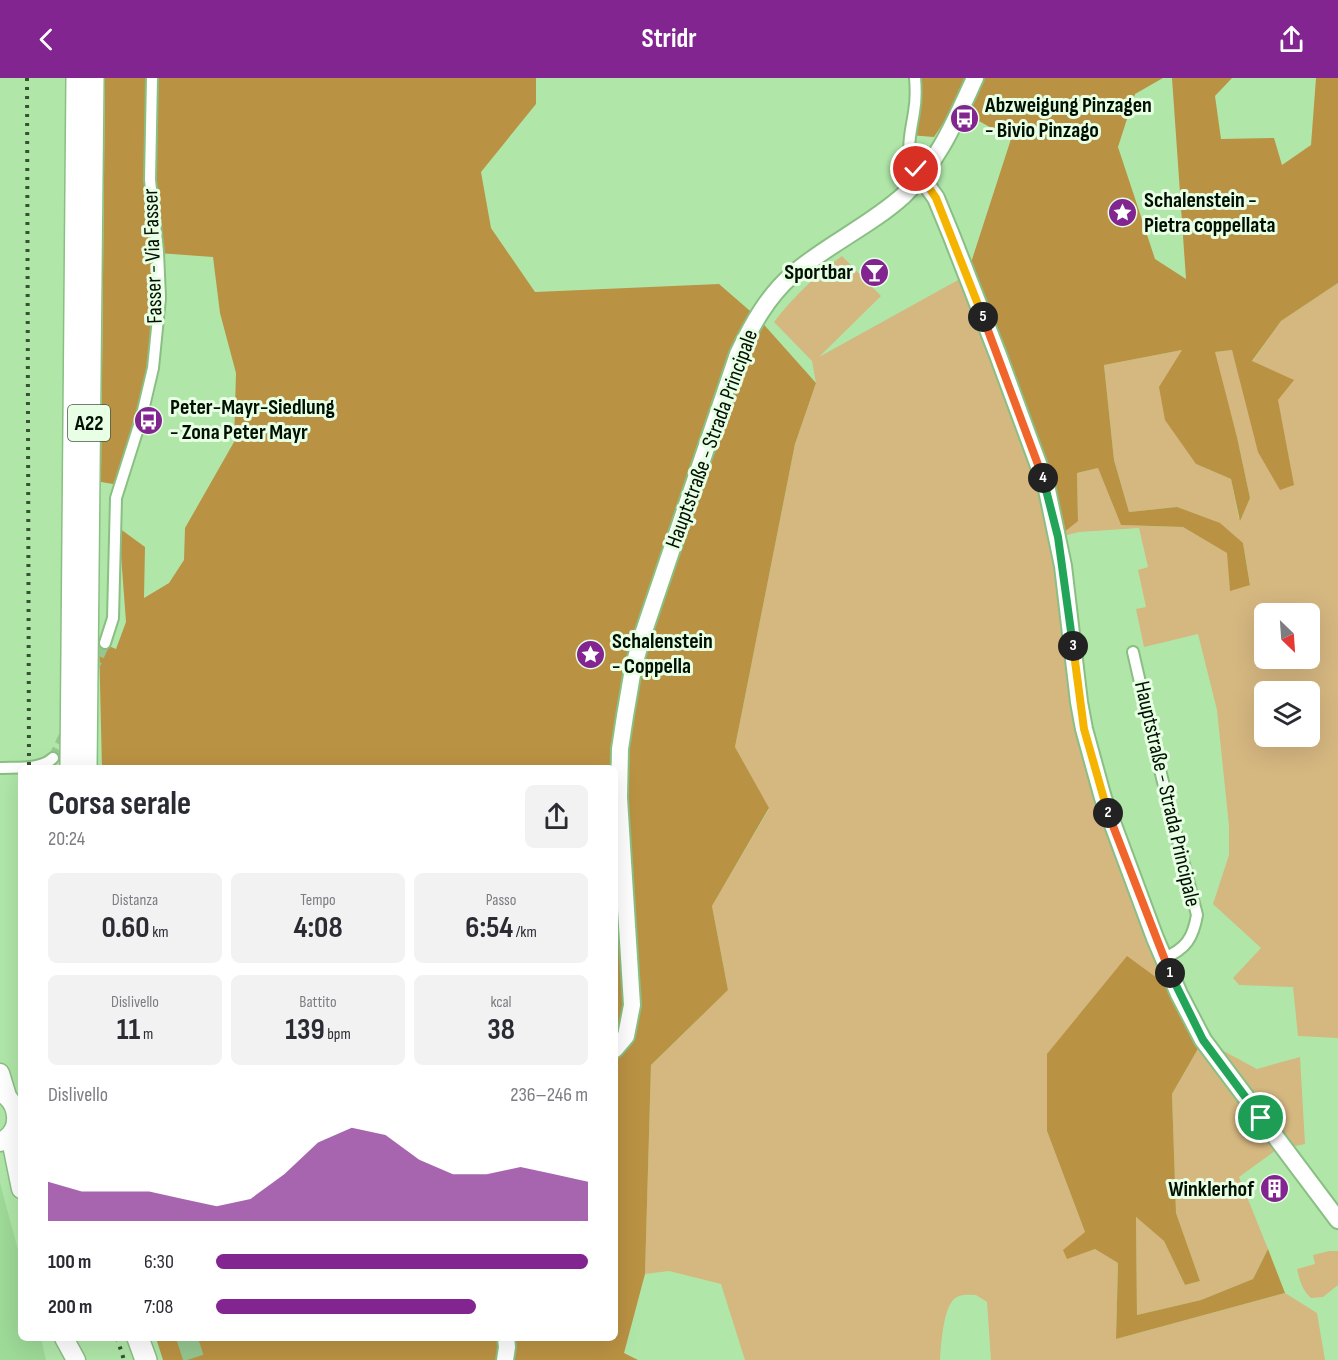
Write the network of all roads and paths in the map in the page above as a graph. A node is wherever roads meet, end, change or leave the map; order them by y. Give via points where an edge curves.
1 (77, 78) edge
2 (93, 78) edge
3 (152, 78) edge
4 (915, 78) edge
5 (975, 78) edge
6 (921, 177) junction
7 (105, 643) tunnel mouth
8 (1133, 652) dead end
9 (62, 763) edge
10 (44, 765) edge
11 (86, 765) edge
12 (18, 767) edge
13 (0, 768) edge
14 (1164, 958) junction
15 (618, 1045) edge
16 (0, 1073) edge
17 (3, 1094) edge
18 (5, 1139) edge
19 (0, 1157) edge
20 (18, 1179) edge
21 (18, 1182) edge
22 (1338, 1220) edge
23 (64, 1341) edge
24 (65, 1341) edge
25 (139, 1341) edge
26 (506, 1341) edge
27 (68, 1360) edge
28 (76, 1360) edge
29 (146, 1360) edge
30 (505, 1360) edge

1 - 9 highway, A22
2 - 11 highway, A22
3 - 7 street, Fasser - Via Fasser via 150,180 159,298 153,368 116,498 113,618
4 - 6 street via 909,146
5 - 6 street via 941,148
6 - 14 street, Hauptstraße - Strada Principale via 936,198 952,237 1046,485 1063,566 1084,729 1114,832
6 - 15 street, Hauptstraße - Strada Principale via 895,202 791,276 757,317 738,354 633,669 620,749 619,798 632,1005 626,1036
8 - 14 street, Hauptstraße - Strada Principale via 1197,915 1189,940
9 - 10 street
12 - 13 street
14 - 22 street, Hauptstraße - Strada Principale via 1203,1040
16 - 17 main road
17 - 18 main road via 16,1110 15,1128
18 - 20 main road
19 - 21 main road
23 - 27 main road
24 - 28 main road
25 - 29 highway
26 - 30 street

